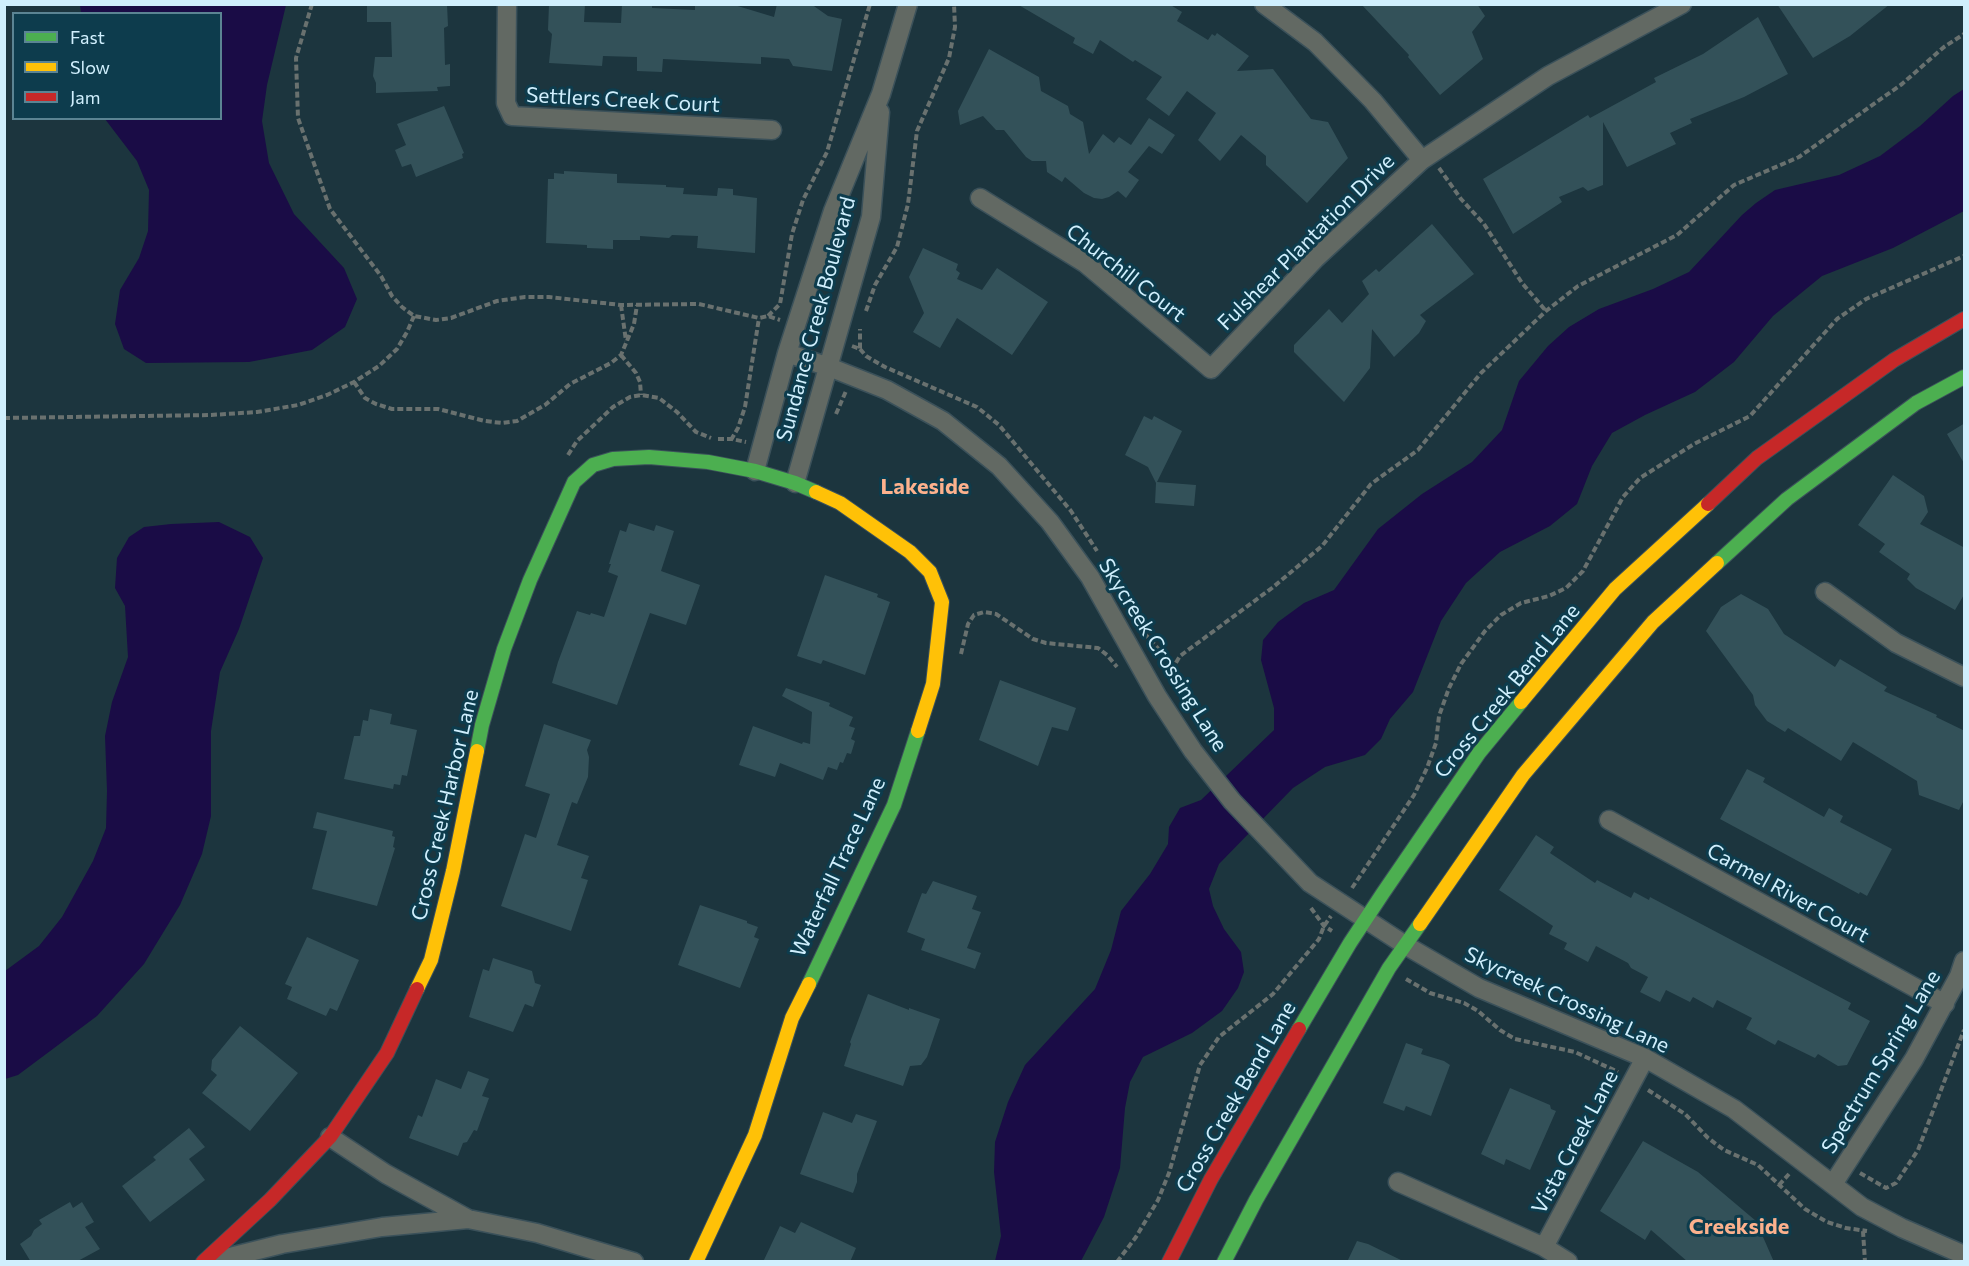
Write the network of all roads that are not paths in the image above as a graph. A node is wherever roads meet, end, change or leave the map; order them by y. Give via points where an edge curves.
1 (507, 4) edge
2 (908, 4) edge
3 (1264, 4) edge
4 (1676, 6) edge
5 (881, 94) junction
6 (772, 130) dead end
7 (1426, 157) junction
8 (980, 198) dead end
9 (1965, 319) edge
10 (787, 353) junction
11 (829, 367) junction
12 (1211, 369) joint
13 (1965, 377) edge
14 (755, 471) junction
15 (795, 483) junction
16 (1825, 592) dead end
17 (1965, 677) edge
18 (1609, 820) dead end
19 (1366, 920) junction
20 (1404, 945) junction
21 (1965, 961) edge
22 (1945, 1004) junction
23 (1645, 1058) junction
24 (330, 1137) junction
25 (1398, 1182) dead end
26 (1833, 1184) junction
27 (468, 1219) junction
28 (1544, 1247) junction
29 (1965, 1255) edge
30 (203, 1262) edge
31 (210, 1262) edge
32 (634, 1262) edge
33 (696, 1262) edge
34 (1169, 1262) edge
35 (1224, 1262) edge
36 (1568, 1262) edge

1 - 6 street, Settlers Creek Court via 506,103 512,116
2 - 5 street, Sundance Creek Boulevard
3 - 7 street via 1315,42
4 - 7 street, Fulshear Plantation Drive via 1548,76
5 - 10 street, Sundance Creek Boulevard via 832,211
5 - 11 street, Sundance Creek Boulevard via 871,217
7 - 12 street, Fulshear Plantation Drive via 1315,259
8 - 12 street, Churchill Court via 1085,263
9 - 19 main road, Cross Creek Bend Lane via 1894,360 1757,458 1616,588 1479,753
10 - 11 street, Skycreek Crossing Lane
10 - 14 street, Sundance Creek Boulevard
11 - 15 street, Sundance Creek Boulevard
11 - 19 street, Skycreek Crossing Lane via 887,390 943,421 999,466 1043,514 1090,577 1157,696 1232,801 1311,883
13 - 20 main road via 1916,403 1787,500 1653,622 1523,775
14 - 15 main road, Waterfall Trace Lane
14 - 24 main road, Cross Creek Harbor Lane via 649,457 613,459 593,465 574,482 504,649 482,725 431,960 387,1053
15 - 33 main road, Waterfall Trace Lane via 840,503 910,552 930,572 942,602 933,684 894,805 792,1018 755,1135
16 - 17 street via 1896,643
18 - 22 street, Carmel River Court
19 - 20 street, Skycreek Crossing Lane
19 - 34 main road, Cross Creek Bend Lane via 1211,1179
20 - 23 street, Skycreek Crossing Lane via 1479,988
20 - 35 main road
21 - 22 street, Spectrum Spring Lane
22 - 26 street, Spectrum Spring Lane
23 - 26 street, Skycreek Crossing Lane via 1734,1109
23 - 28 street, Vista Creek Lane
24 - 27 street via 386,1174
24 - 30 main road, Cross Creek Harbor Lane
25 - 28 street
26 - 29 street, Skycreek Crossing Lane via 1862,1208
27 - 31 street via 382,1227 282,1244
27 - 32 street via 537,1233
28 - 36 street

